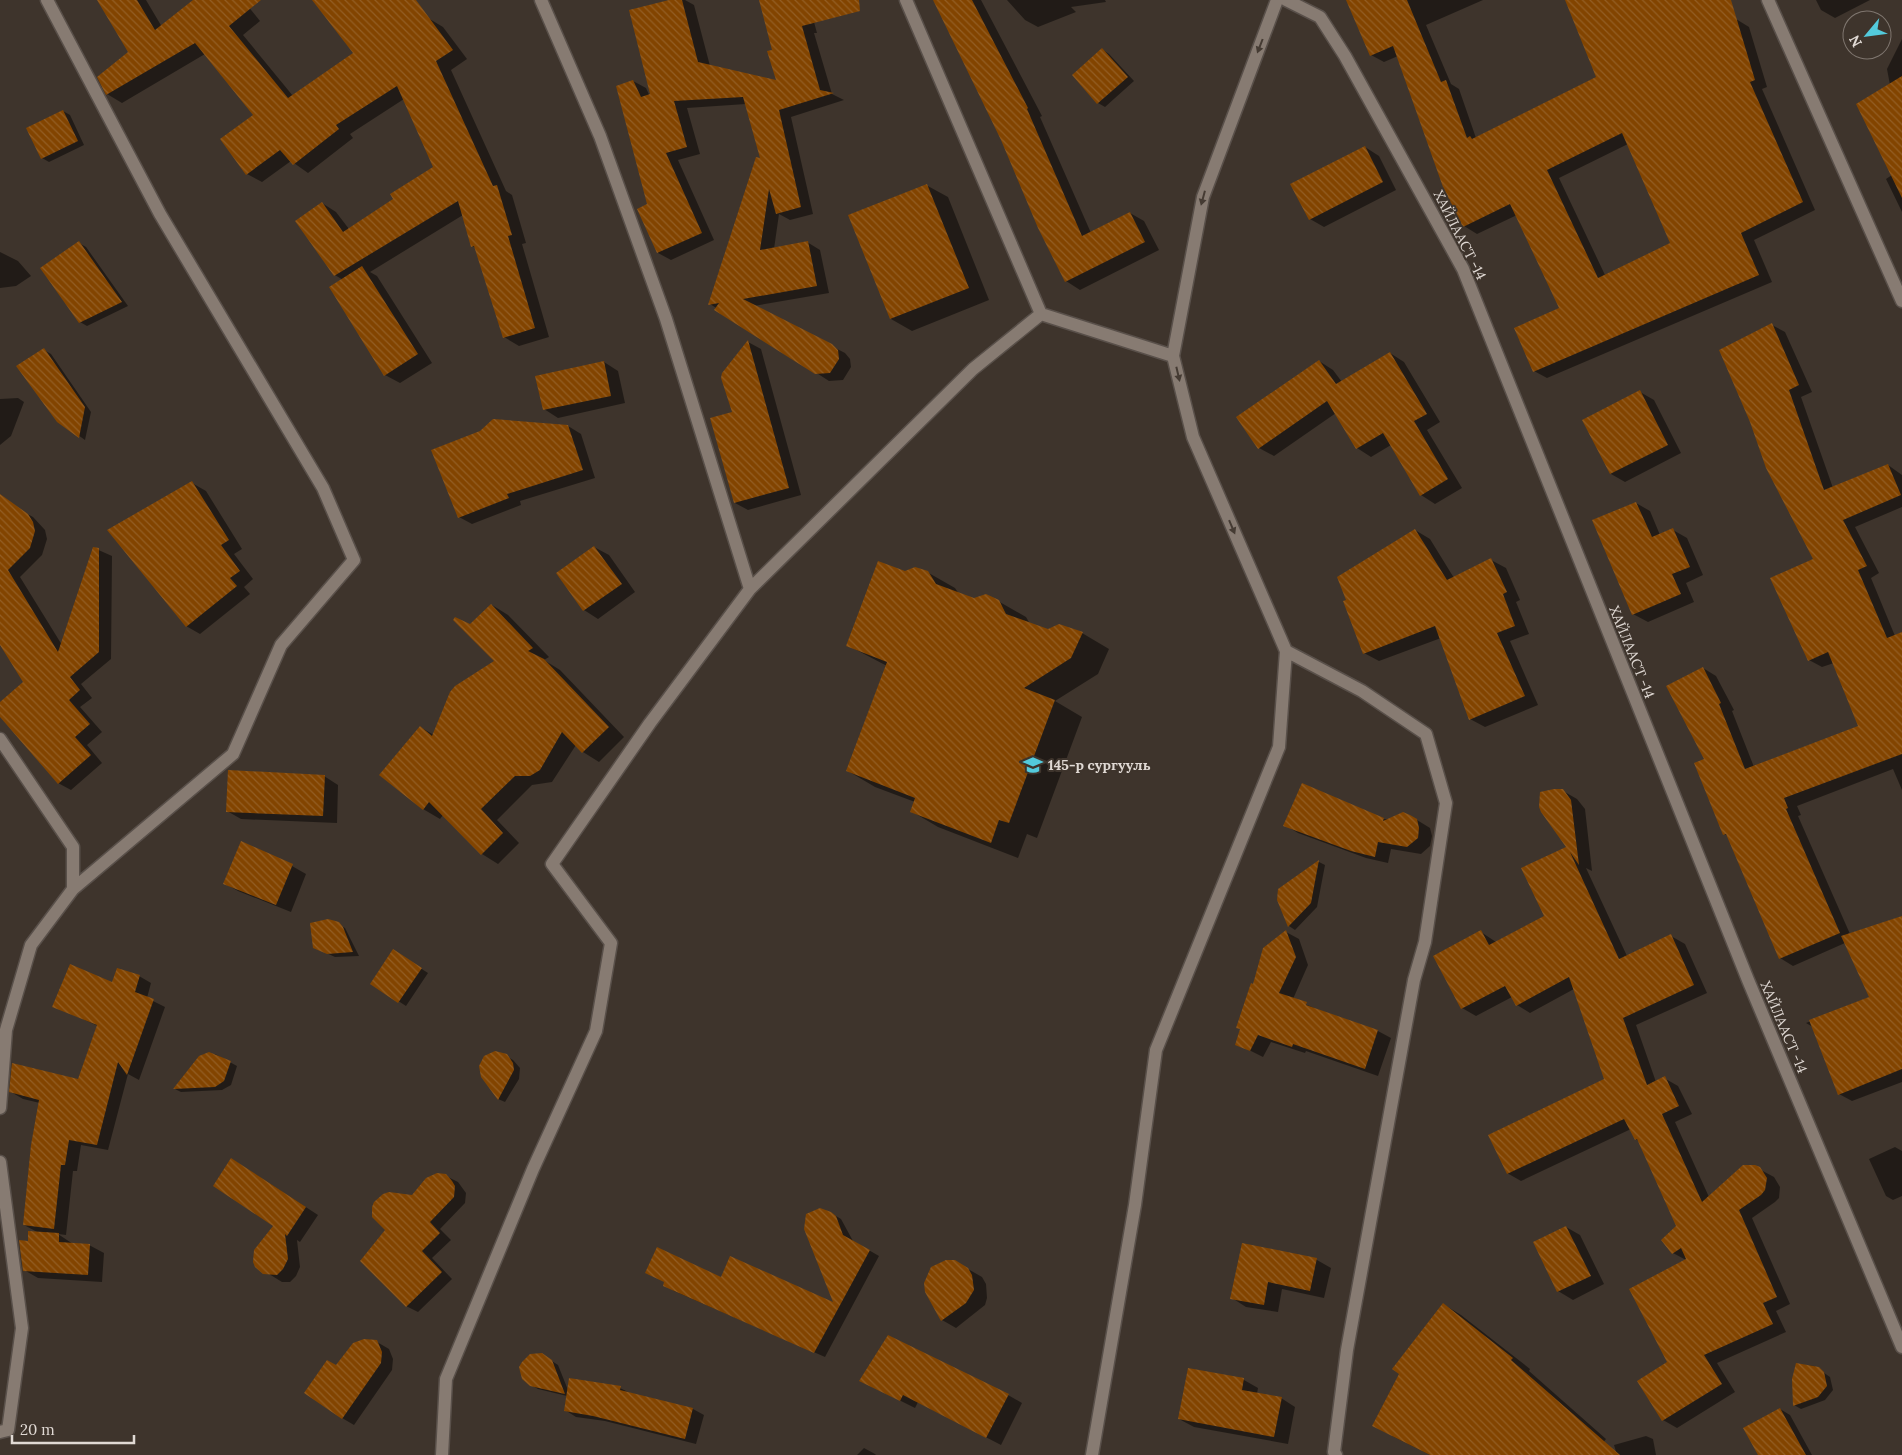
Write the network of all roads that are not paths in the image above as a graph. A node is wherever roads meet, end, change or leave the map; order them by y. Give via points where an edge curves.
1 (47, 0) edge
2 (541, 0) edge
3 (906, 0) edge
4 (1277, 0) edge
5 (1286, 0) edge
6 (1768, 0) edge
7 (1902, 301) edge
8 (1041, 314) junction
9 (1173, 356) junction
10 (750, 589) junction
11 (1286, 651) junction
12 (0, 739) edge
13 (73, 889) junction
14 (0, 1108) edge
15 (0, 1162) edge
16 (1902, 1347) edge
17 (0, 1432) edge
18 (442, 1455) edge
19 (1092, 1455) edge
20 (1336, 1455) edge

1 - 13 street via 160,214 323,488 354,560 281,645 233,754
2 - 10 street via 600,136 666,319
3 - 8 street
4 -> 9 street via 1202,197
5 - 16 street, ХАЙЛААСТ -14 via 1320,17 1463,269 1748,980
6 - 7 street
8 - 9 street
8 - 10 street via 973,369
9 -> 11 street via 1193,437
10 - 18 street via 650,723 552,864 611,943 596,1031 533,1169 446,1379
11 - 19 street via 1278,747 1156,1050
11 - 20 street via 1362,691 1426,734 1446,803 1425,942 1414,980 1347,1350
12 - 13 street via 72,847
13 - 14 street via 31,945 6,1030
15 - 17 street via 22,1328 8,1430

